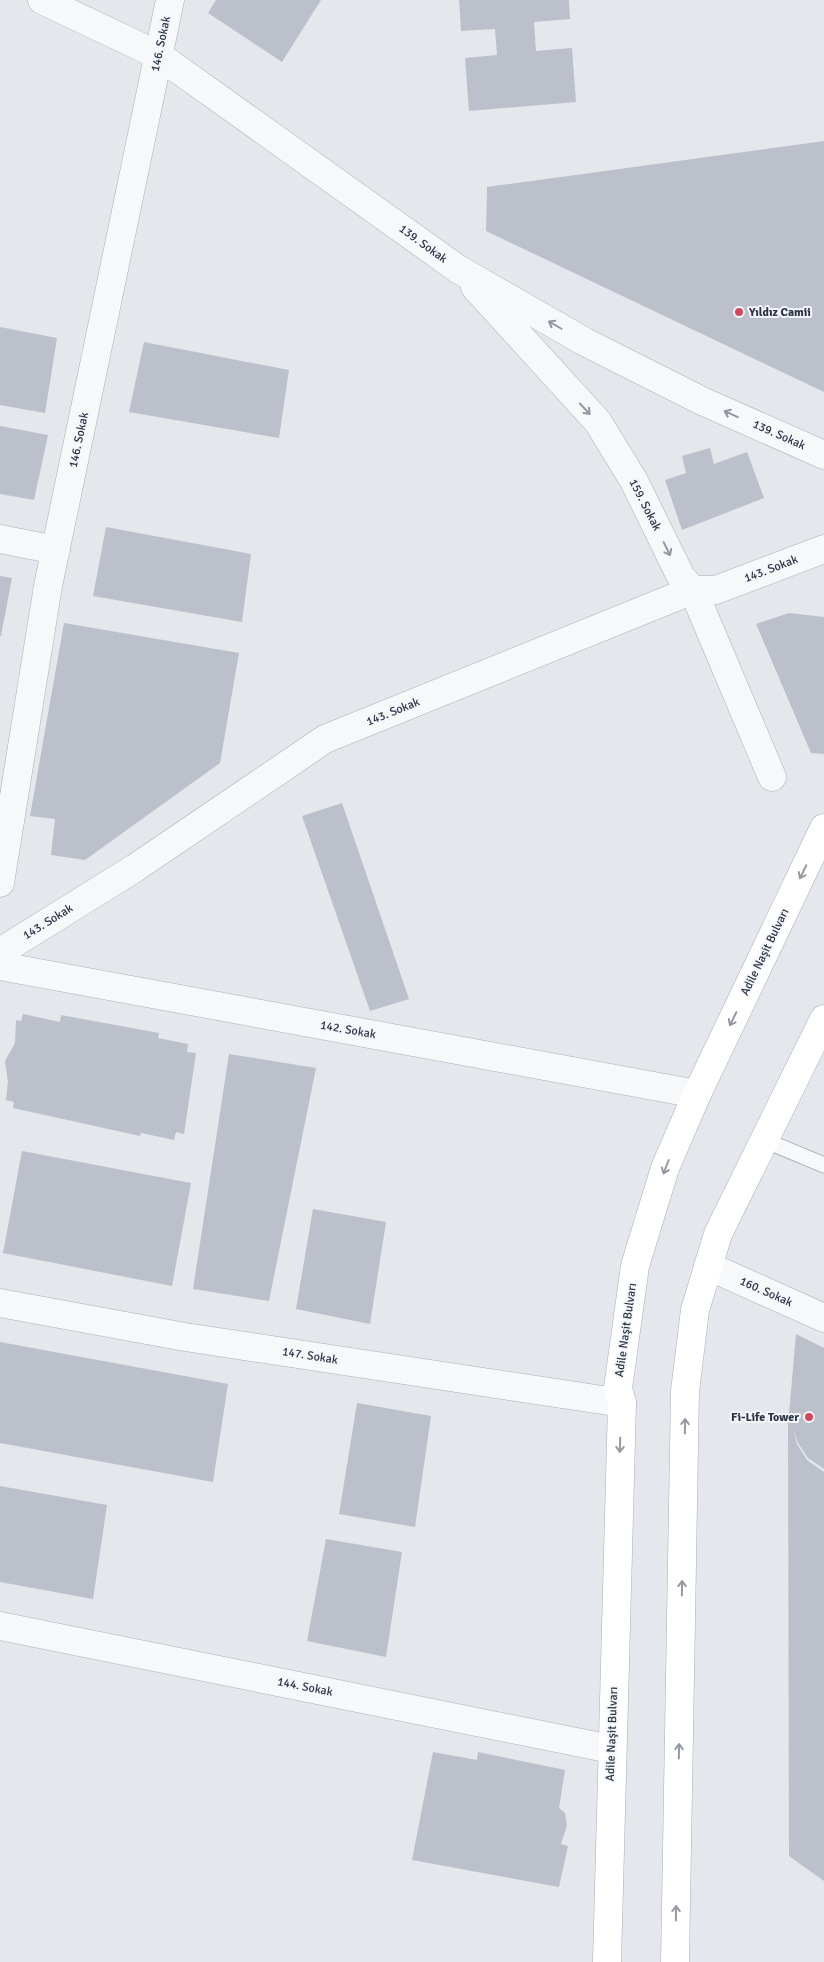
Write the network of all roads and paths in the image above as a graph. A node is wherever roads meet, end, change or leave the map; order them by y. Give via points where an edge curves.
1 (42, 0) edge
2 (170, 0) edge
3 (158, 55) junction
4 (458, 269) junction
5 (585, 342) junction
6 (560, 382) junction
7 (824, 454) edge
8 (0, 539) edge
9 (824, 549) edge
10 (56, 550) junction
11 (693, 590) junction
12 (772, 777) dead end
13 (824, 828) edge
14 (0, 883) edge
15 (0, 952) edge
16 (0, 966) edge
17 (824, 1019) edge
18 (697, 1094) junction
19 (764, 1140) junction
20 (824, 1166) edge
21 (708, 1266) junction
22 (0, 1303) edge
23 (824, 1318) edge
24 (622, 1403) junction
25 (0, 1626) edge
26 (611, 1749) junction
27 (607, 1962) edge
28 (675, 1962) edge

1 - 3 street, 139. Sokak
2 - 3 street, 146. Sokak
3 - 4 street, 139. Sokak
3 - 10 street, 146. Sokak
5 -> 4 street, 139. Sokak
4 - 6 street, 159. Sokak
5 - 6 street via 571,346 561,356 556,369
7 -> 5 street, 139. Sokak via 702,402
6 -> 11 street, 159. Sokak via 598,422 634,481 681,577
8 - 10 street
9 - 11 street, 143. Sokak via 716,590
10 - 14 street, 146. Sokak
11 - 12 street, 159. Sokak
11 - 15 street, 143. Sokak via 325,739 135,868
13 -> 18 main road, Adile Naşit Bulvarı
16 - 18 street, 142. Sokak
17 - 19 main road
18 -> 24 main road, Adile Naşit Bulvarı via 665,1168 635,1266 618,1388
19 - 20 lane
19 - 21 main road via 718,1234
21 - 23 street, 160. Sokak
28 -> 21 main road via 685,1391 695,1310
22 - 24 street, 147. Sokak via 185,1337
24 -> 26 main road, Adile Naşit Bulvarı
25 - 26 street, 144. Sokak
26 - 27 main road, Adile Naşit Bulvarı

